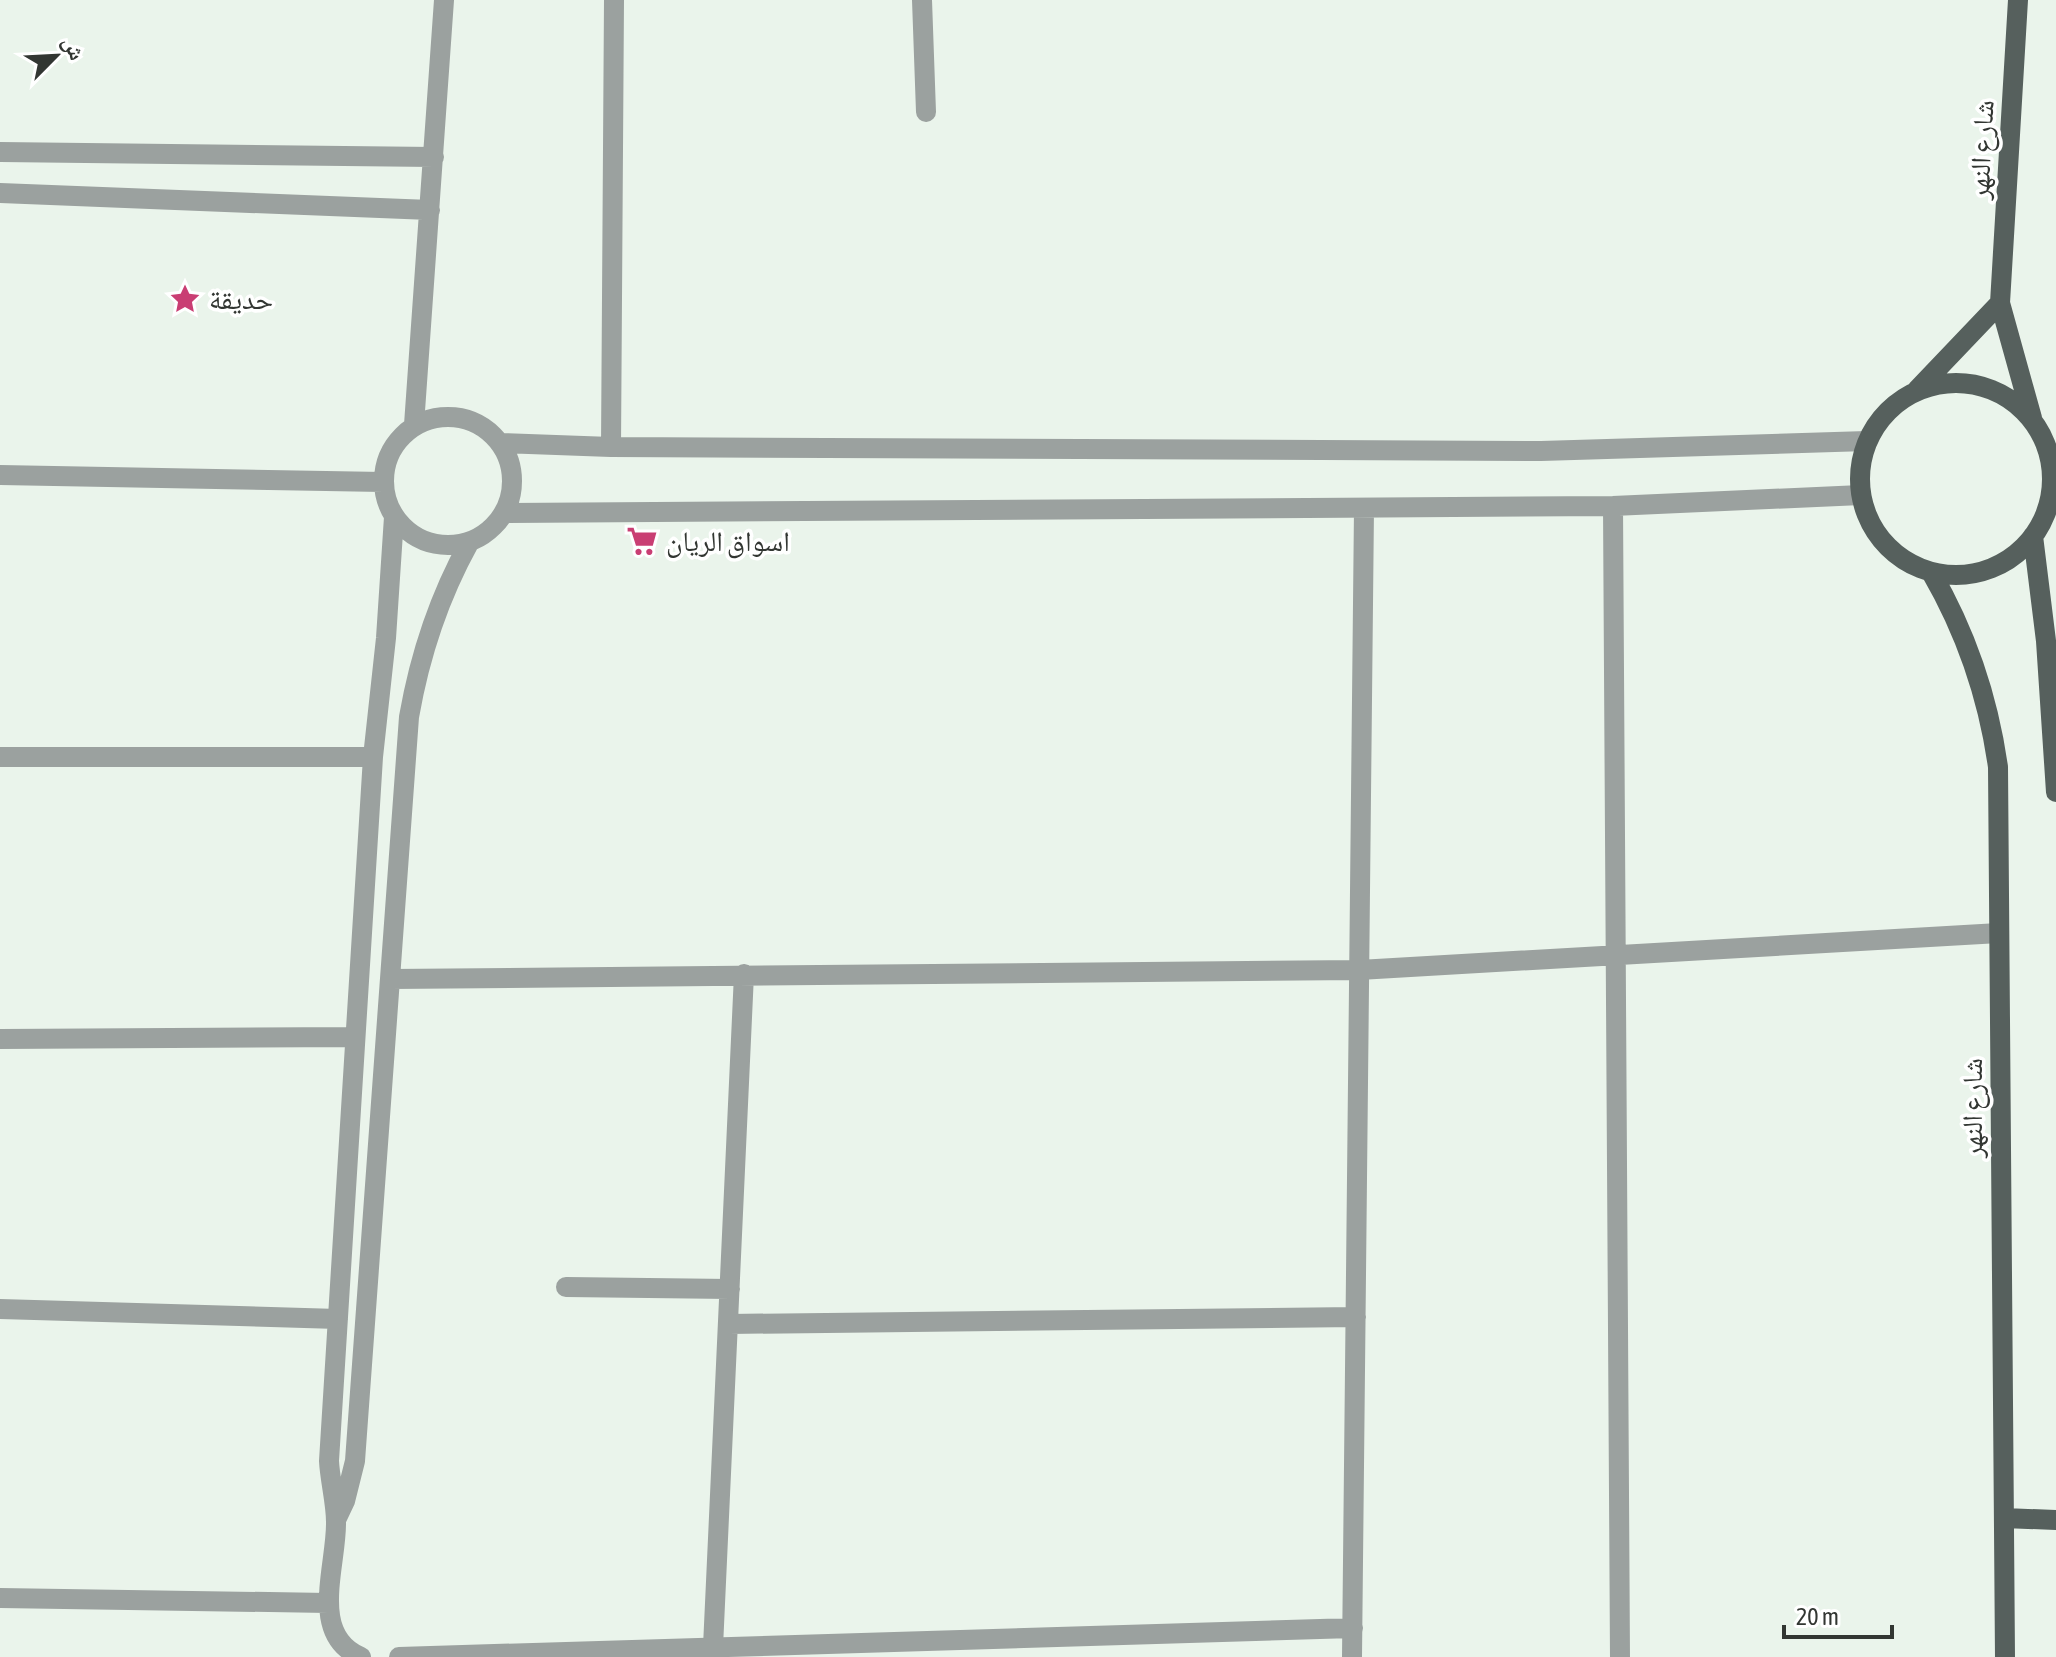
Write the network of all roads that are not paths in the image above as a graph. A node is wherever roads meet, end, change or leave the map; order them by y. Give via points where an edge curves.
1 (444, 0) edge
2 (614, 0) edge
3 (922, 0) edge
4 (2018, 0) edge
5 (926, 112) dead end
6 (0, 152) edge
7 (434, 157) junction
8 (0, 193) edge
9 (430, 210) junction
10 (2000, 303) junction
11 (1917, 390) junction
12 (414, 425) junction
13 (2043, 429) edge
14 (1867, 441) junction
15 (501, 443) junction
16 (611, 447) junction
17 (0, 475) edge
18 (383, 482) junction
19 (1861, 495) junction
20 (1613, 506) junction
21 (1364, 508) junction
22 (504, 513) junction
23 (394, 517) junction
24 (2042, 530) edge
25 (469, 543) junction
26 (1931, 572) junction
27 (0, 757) edge
28 (373, 757) junction
29 (2056, 792) edge
30 (1999, 933) junction
31 (1615, 956) junction
32 (1359, 970) junction
33 (744, 974) junction
34 (391, 979) junction
35 (355, 1037) junction
36 (0, 1039) edge
37 (566, 1287) dead end
38 (730, 1289) junction
39 (0, 1309) edge
40 (1356, 1317) junction
41 (338, 1319) junction
42 (729, 1324) junction
43 (2004, 1518) junction
44 (336, 1520) junction
45 (2056, 1520) edge
46 (0, 1598) edge
47 (328, 1603) junction
48 (1353, 1628) junction
49 (713, 1647) junction
50 (1043, 1647) edge
51 (940, 1649) edge
52 (474, 1656) edge
53 (361, 1657) edge
54 (399, 1657) edge
55 (1352, 1657) edge
56 (1620, 1657) edge
57 (2005, 1657) edge

1 - 7 street
2 - 16 street
3 - 5 street
4 - 10 main road, شارع النهر
6 - 7 street
7 - 9 street
8 - 9 street
9 - 12 street
10 - 11 main road
10 - 13 main road, شارع النهر
11 - 13 main road via 1955,382 1981,386 2005,396
11 - 14 main road via 1887,410
12 - 15 street via 446,417 463,419
12 - 18 street via 392,449
13 - 24 main road via 2052,480
14 - 16 street via 1541,451
14 - 19 main road
15 - 16 street
15 - 22 street via 512,473
17 - 18 street
18 - 23 street
19 - 20 street
19 - 26 main road via 1865,513 1885,544
20 - 21 street
20 - 31 street
21 - 22 street
21 - 32 street
22 - 25 street via 495,526
23 - 25 street via 423,541
23 - 28 street
24 - 26 main road via 2010,559 1980,572
24 - 29 main road
25 - 34 street via 437,607 409,717
26 - 30 main road, شارع النهر via 1972,655 1993,733
27 - 28 street
28 - 35 street
30 - 31 street
30 - 43 main road, شارع النهر
31 - 32 street
31 - 56 street
32 - 33 street
32 - 40 street
33 - 34 street
33 - 38 street
34 - 44 street via 355,1461
35 - 36 street
35 - 41 street
37 - 38 street
38 - 42 street
39 - 41 street
40 - 42 street
40 - 48 street
41 - 44 street via 329,1461
42 - 49 street
43 - 45 main road
43 - 57 main road, شارع النهر
44 - 47 street
46 - 47 street
47 - 53 street via 338,1639
48 - 50 street
48 - 55 street
49 - 51 street
49 - 52 street
50 - 51 street
52 - 54 street

